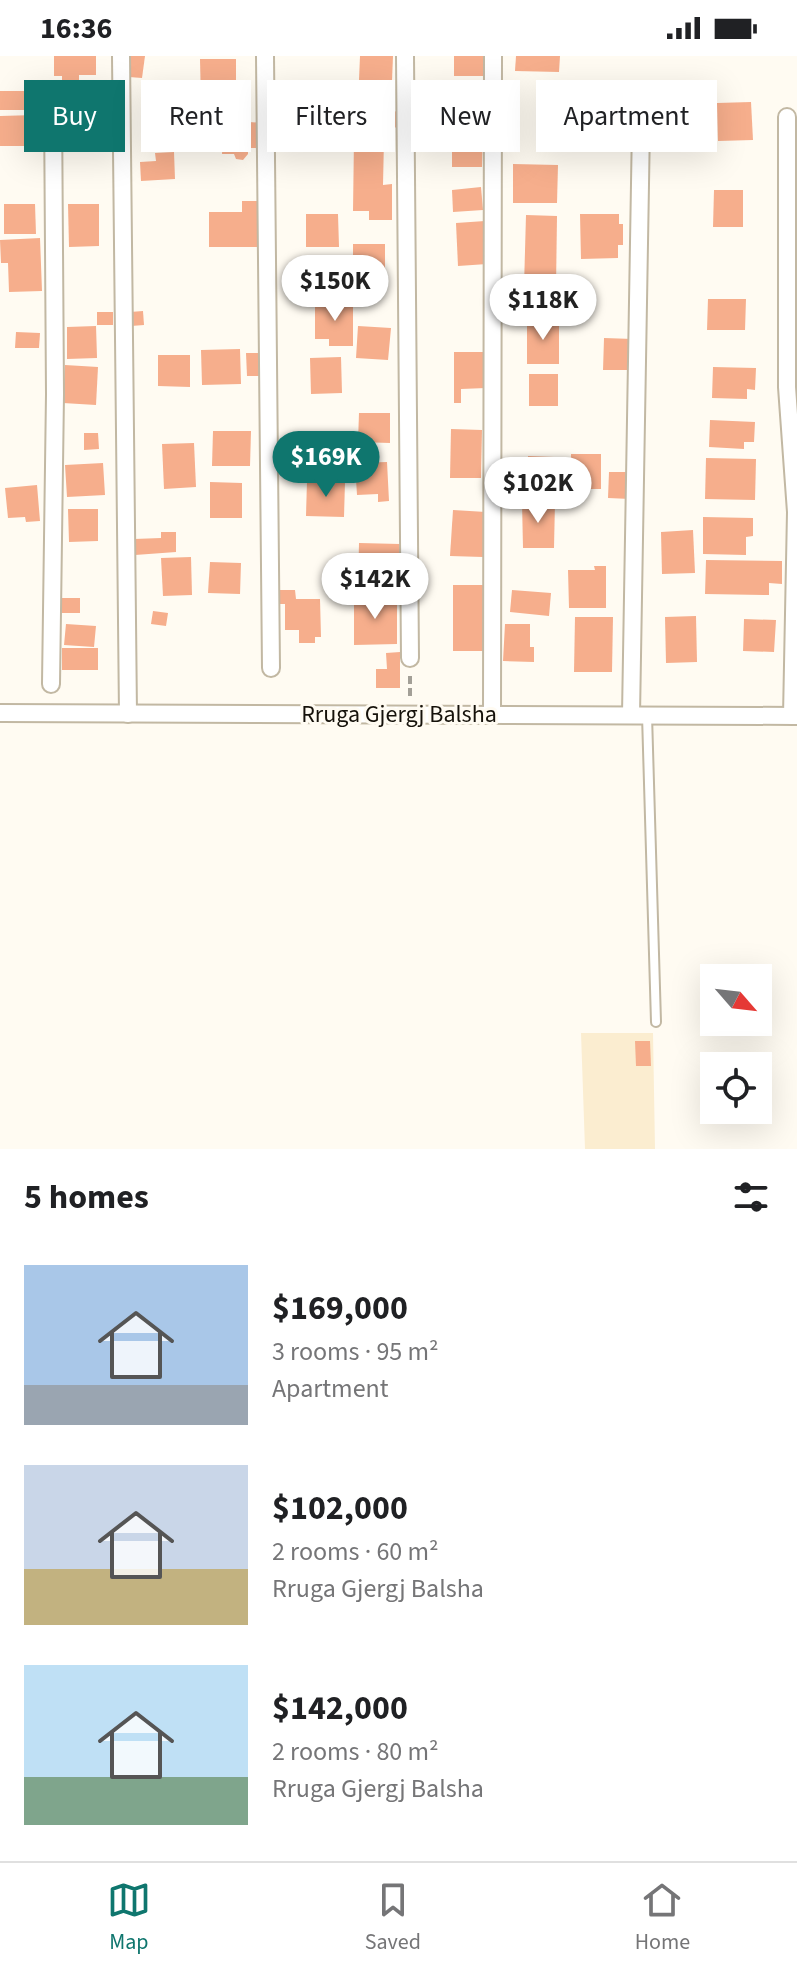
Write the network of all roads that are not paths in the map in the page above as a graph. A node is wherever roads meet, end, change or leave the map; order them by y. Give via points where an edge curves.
1 (121, 56) edge
2 (265, 56) edge
3 (405, 56) edge
4 (493, 56) edge
5 (120, 80) edge
6 (787, 117) dead end
7 (53, 152) edge
8 (121, 152) edge
9 (641, 152) edge
10 (410, 658) road end
11 (271, 668) dead end
12 (51, 684) dead end
13 (0, 713) edge
14 (128, 714) junction
15 (492, 714) junction
16 (639, 715) junction
17 (795, 716) edge
18 (656, 1022) dead end

1 - 5 street
2 - 11 street
3 - 10 street
4 - 15 street
6 - 17 street
7 - 12 street
8 - 14 street
9 - 16 street
13 - 14 street, Rruga Gjergj Balsha
14 - 15 street, Rruga Gjergj Balsha
15 - 16 street, Rruga Gjergj Balsha
16 - 17 street, Rruga Gjergj Balsha
16 - 18 lane

